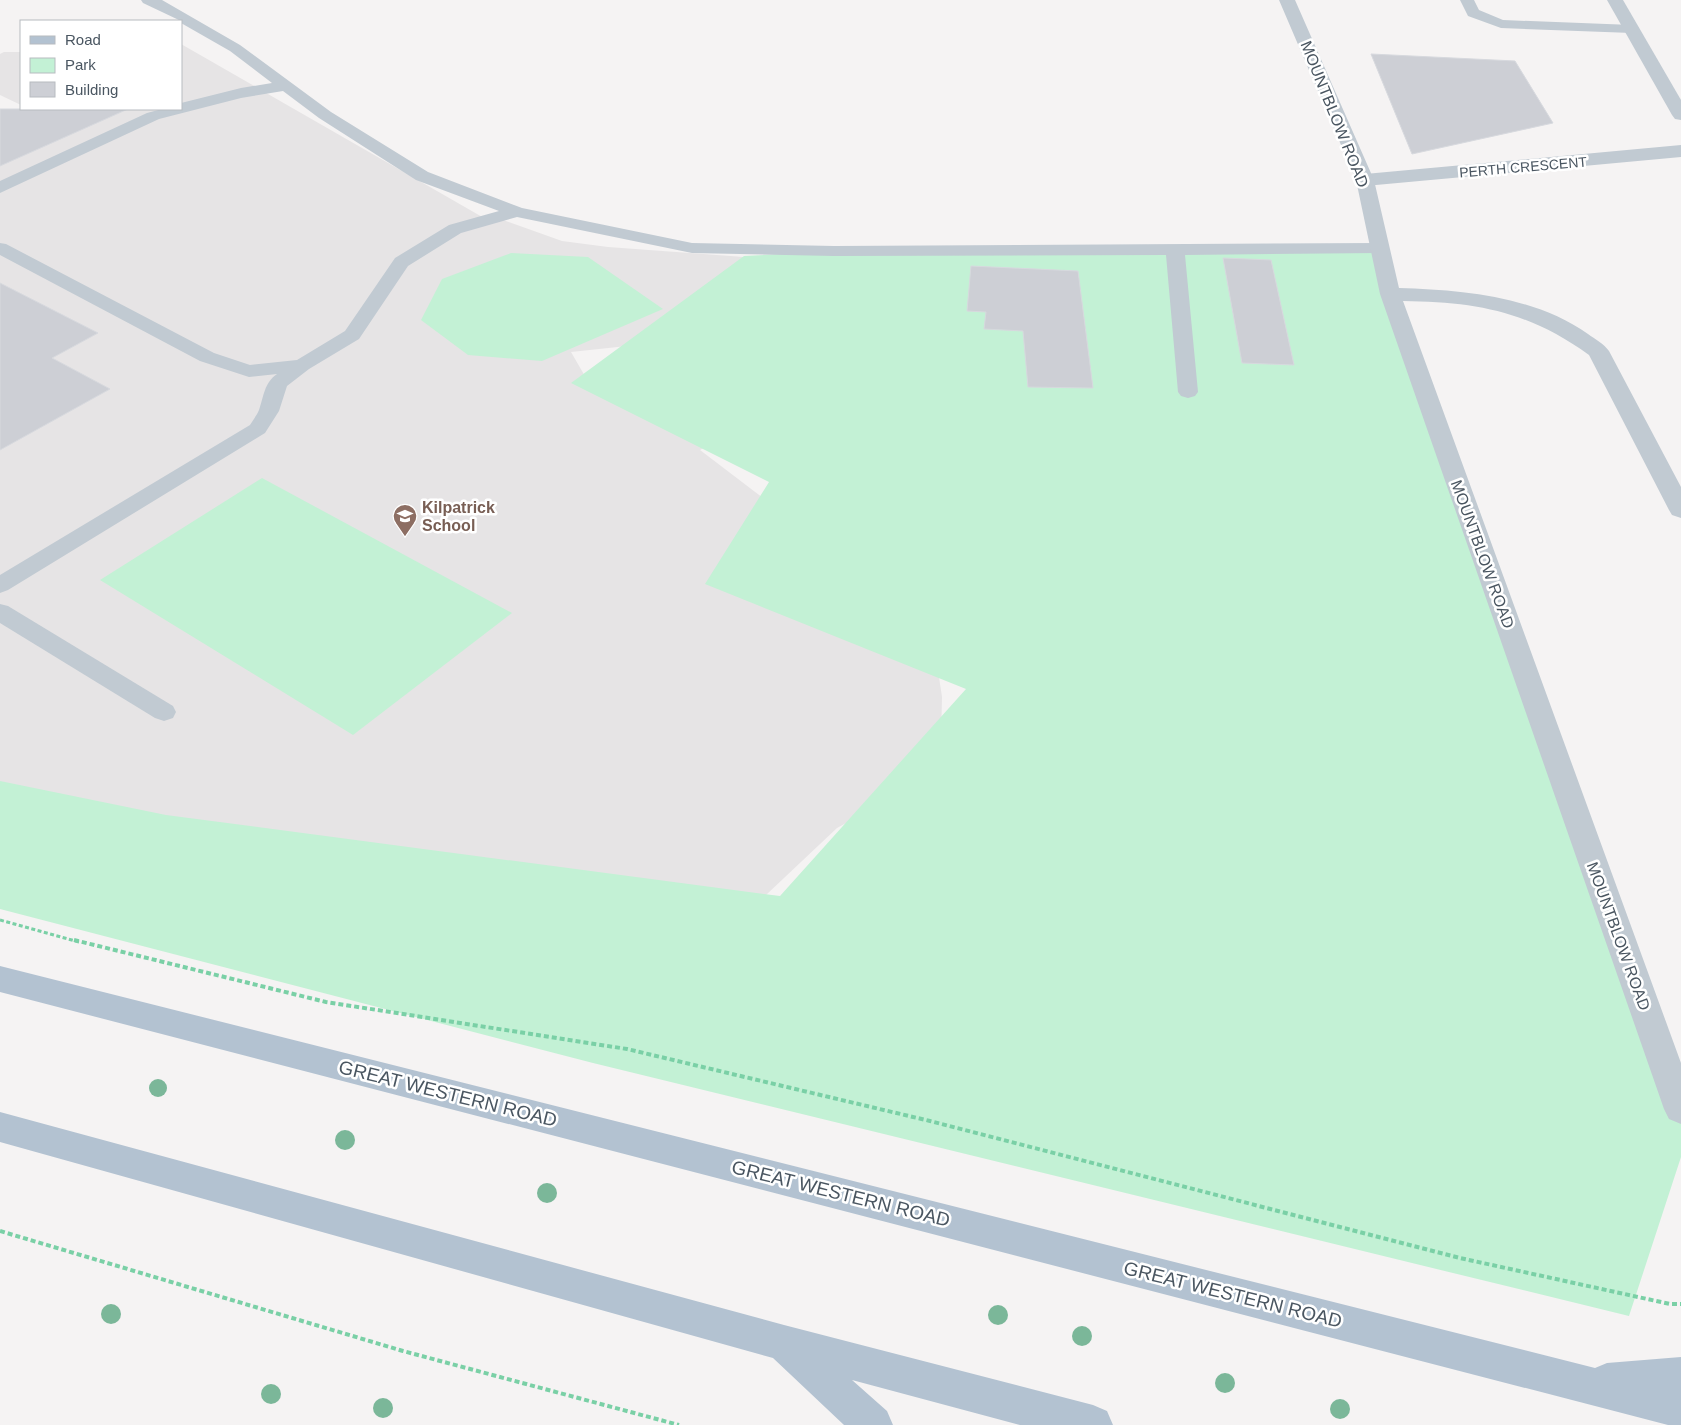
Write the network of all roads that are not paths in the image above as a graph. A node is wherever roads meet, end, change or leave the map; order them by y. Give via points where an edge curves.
1 (148, 0) edge
2 (1287, 0) edge
3 (1467, 0) edge
4 (1615, 0) edge
5 (1632, 29) junction
6 (285, 86) junction
7 (182, 108) edge
8 (176, 110) edge
9 (1681, 115) edge
10 (1681, 151) edge
11 (1365, 180) junction
12 (0, 188) edge
13 (517, 212) junction
14 (0, 248) edge
15 (1379, 248) junction
16 (1175, 250) junction
17 (1390, 294) junction
18 (302, 365) junction
19 (1188, 392) dead end
20 (1681, 510) edge
21 (0, 585) edge
22 (0, 612) edge
23 (164, 712) dead end
24 (0, 979) edge
25 (1681, 1109) edge
26 (0, 1127) edge
27 (784, 1343) junction
28 (1681, 1376) edge
29 (1585, 1384) junction
30 (1681, 1409) edge
31 (873, 1425) edge
32 (1093, 1425) edge

1 - 6 lane via 157,2 235,48
2 - 11 street, MOUNTBLOW ROAD
3 - 5 lane via 1473,13 1501,24
4 - 5 street
5 - 9 street
6 - 7 lane via 241,93
6 - 13 lane via 422,176
8 - 12 lane via 153,116
10 - 11 street, PERTH CRESCENT
11 - 15 street, MOUNTBLOW ROAD
13 - 16 lane via 692,248
13 - 18 lane via 455,229 401,262 352,335
14 - 18 lane via 207,357 249,371
15 - 16 lane
15 - 17 street, MOUNTBLOW ROAD
16 - 19 lane
17 - 20 street via 1493,301 1579,336 1598,351
17 - 25 street, MOUNTBLOW ROAD
18 - 21 lane via 279,382 258,429
22 - 23 lane
24 - 29 main road, GREAT WESTERN ROAD
26 - 27 main road
27 - 31 main road
27 - 32 main road
28 - 29 main road
29 - 30 main road, GREAT WESTERN ROAD

